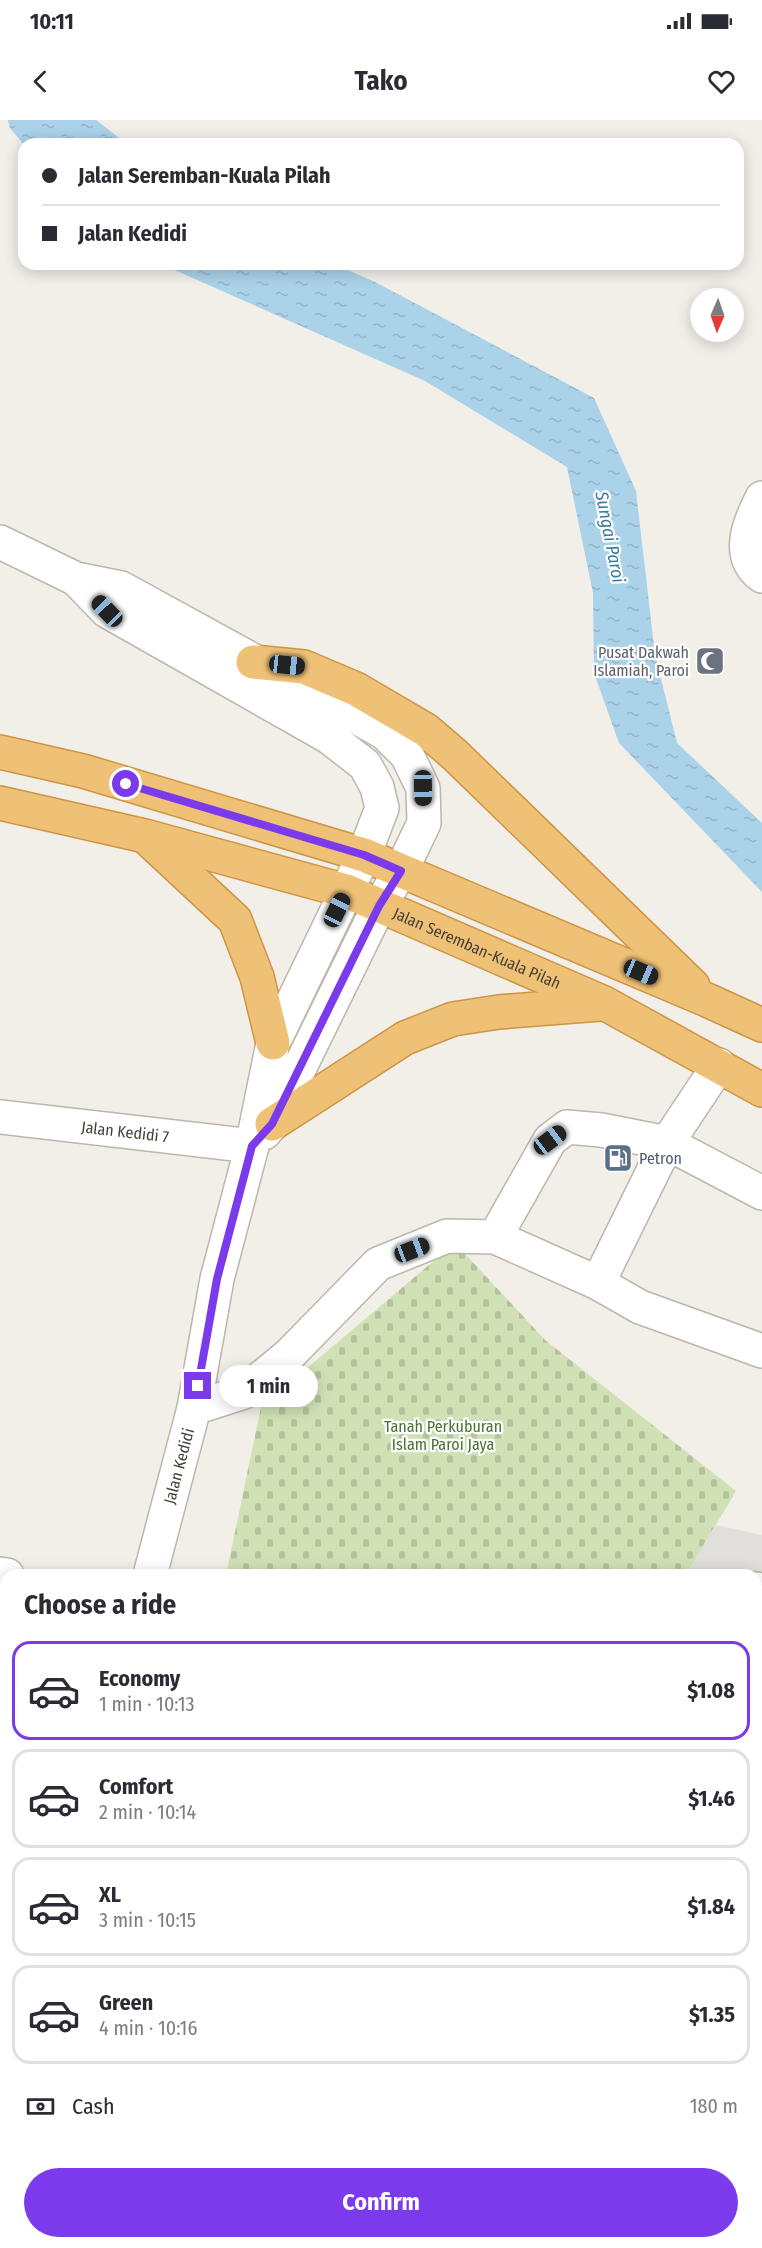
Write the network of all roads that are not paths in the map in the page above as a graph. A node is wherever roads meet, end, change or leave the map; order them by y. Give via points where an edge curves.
1 (762, 498) edge
2 (0, 542) edge
3 (762, 576) edge
4 (76, 579) junction
5 (253, 662) junction
6 (0, 752) edge
7 (0, 803) edge
8 (145, 836) junction
9 (364, 855) junction
10 (401, 871) junction
11 (346, 891) junction
12 (379, 906) junction
13 (707, 1000) junction
14 (604, 1003) junction
15 (762, 1025) edge
16 (273, 1043) junction
17 (718, 1065) junction
18 (762, 1090) edge
19 (0, 1118) edge
20 (262, 1135) junction
21 (667, 1143) junction
22 (762, 1193) edge
23 (495, 1237) junction
24 (598, 1283) junction
25 (762, 1352) edge
26 (194, 1408) junction
27 (152, 1569) edge

1 - 3 street via 751,519 745,551
2 - 4 street
4 - 5 street via 121,588
4 - 9 street via 107,611 329,737 365,765 377,787 382,808
5 - 10 street via 385,733 407,755 423,788 424,823
5 - 13 highway via 304,667 356,689 426,730
6 - 9 highway via 82,771
7 - 8 highway, Jalan Seremban-Kuala Pilah
8 - 11 highway, Jalan Seremban-Kuala Pilah
8 - 16 highway via 235,920 257,977
9 - 10 highway
9 - 11 street
10 - 12 street
10 - 13 highway
11 - 12 highway, Jalan Seremban-Kuala Pilah
11 - 16 street
12 - 14 highway, Jalan Seremban-Kuala Pilah
12 - 20 street
13 - 15 highway
14 - 17 highway, Jalan Seremban-Kuala Pilah
14 - 20 highway via 453,1019 405,1038
16 - 20 street
17 - 18 highway, Jalan Seremban-Kuala Pilah
17 - 21 street
19 - 20 street, Jalan Kedidi 7
20 - 26 street, Jalan Kedidi via 217,1279
21 - 22 street
21 - 23 street via 567,1127 550,1140
21 - 24 street
23 - 24 street
23 - 26 street via 447,1236 378,1263 289,1356 244,1392
24 - 25 street via 640,1307
26 - 27 street, Jalan Kedidi

